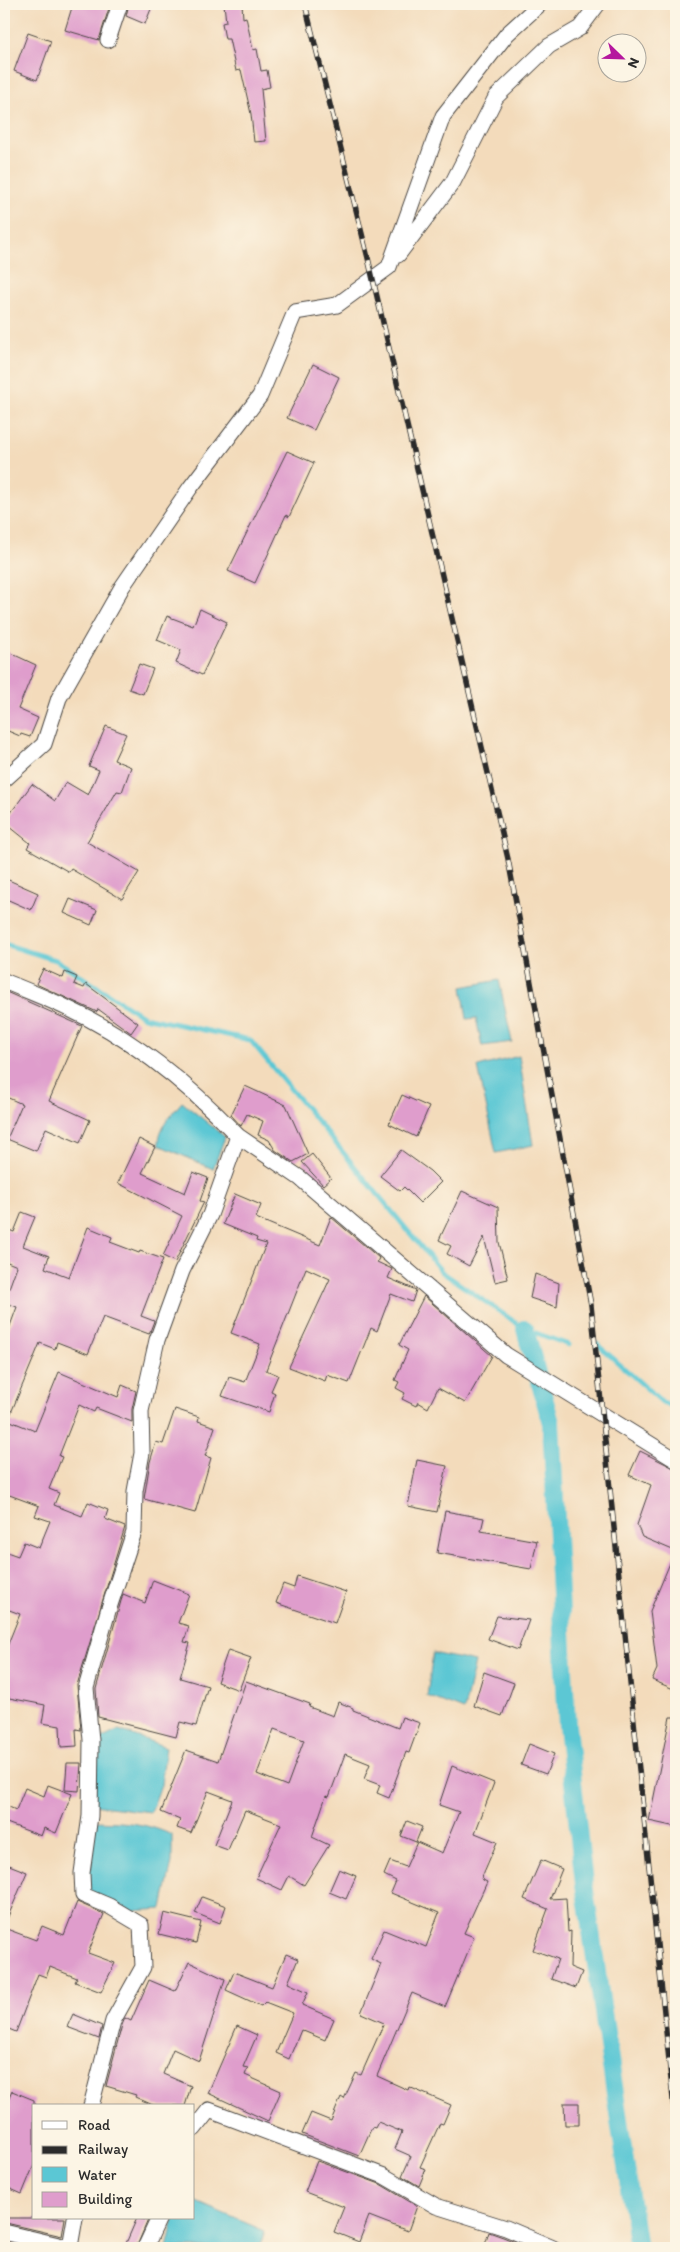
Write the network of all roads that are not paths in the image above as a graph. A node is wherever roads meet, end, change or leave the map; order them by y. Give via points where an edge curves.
1 (120, 4) edge
2 (540, 4) edge
3 (598, 4) edge
4 (108, 40) dead end
5 (389, 267) junction
6 (4, 780) edge
7 (4, 981) edge
8 (238, 1136) junction
9 (676, 1460) edge
10 (92, 2104) edge
11 (195, 2128) edge
12 (76, 2220) edge
13 (158, 2220) edge
14 (4, 2232) edge
15 (70, 2248) edge
16 (144, 2248) edge
17 (553, 2248) edge

1 - 4 street
2 - 5 street via 507,34 443,116
3 - 5 street via 580,28 549,46 496,98 453,182
5 - 6 street via 337,304 295,312 260,396 190,488 122,587 59,698 44,744
7 - 8 street via 68,1008 145,1053 204,1101
8 - 9 street via 300,1178 506,1355
8 - 10 street via 210,1215 182,1271 157,1340 141,1411 142,1453 135,1491 134,1532 86,1688 91,1740 90,1816 82,1873 83,1894 142,1925 143,1967 113,2021
11 - 17 street via 209,2110 384,2176 436,2206 506,2228
12 - 15 street
13 - 16 street
14 - 15 street

